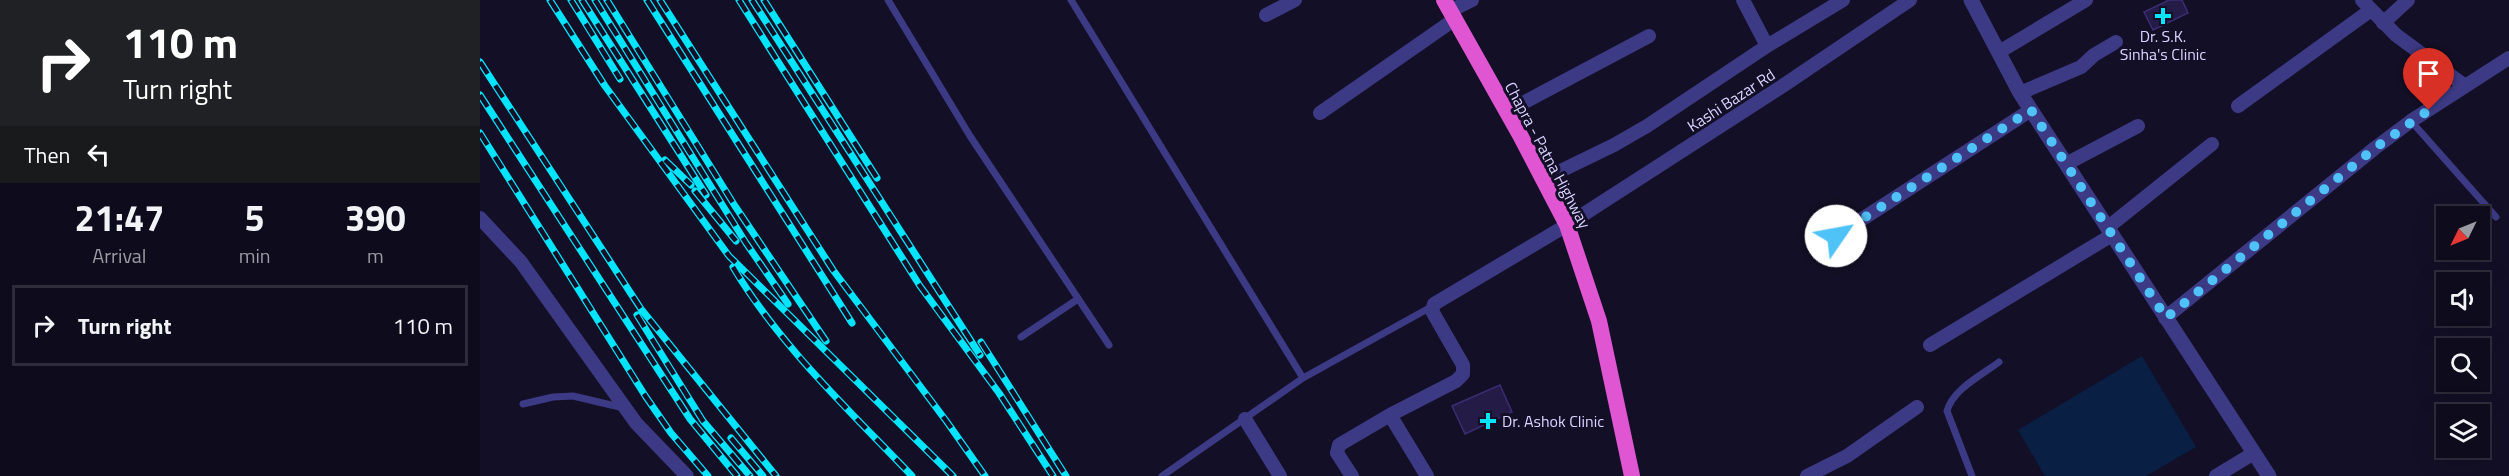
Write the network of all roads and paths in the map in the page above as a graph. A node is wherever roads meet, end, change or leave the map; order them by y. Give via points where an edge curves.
1 (888, 0) edge
2 (1071, 0) edge
3 (1295, 0) edge
4 (1472, 0) edge
5 (1743, 0) edge
6 (1843, 0) edge
7 (1910, 0) edge
8 (1971, 0) edge
9 (2086, 0) edge
10 (2408, 0) edge
11 (2367, 5) edge
12 (1449, 10) edge
13 (1266, 15) dead end
14 (2383, 23) junction
15 (1649, 36) dead end
16 (2116, 42) dead end
17 (1767, 46) junction
18 (1999, 52) junction
19 (2509, 58) edge
20 (2465, 86) junction
21 (2020, 93) junction
22 (2238, 106) dead end
23 (2031, 110) junction
24 (1506, 112) junction
25 (1320, 113) dead end
26 (2411, 121) junction
27 (2138, 126) dead end
28 (2212, 144) dead end
29 (2066, 164) junction
30 (1544, 178) junction
31 (2496, 217) dead end
32 (480, 218) edge
33 (1567, 225) junction
34 (2110, 232) junction
35 (1836, 236) dead end
36 (1078, 299) junction
37 (1433, 306) junction
38 (2166, 318) junction
39 (1021, 337) dead end
40 (1109, 345) dead end
41 (1930, 345) dead end
42 (1999, 362) dead end
43 (1303, 378) junction
44 (523, 404) dead end
45 (1917, 407) dead end
46 (626, 409) junction
47 (1390, 414) junction
48 (1245, 418) junction
49 (2254, 453) junction
50 (687, 476) edge
51 (1162, 476) edge
52 (1280, 476) edge
53 (1352, 476) edge
54 (1427, 476) edge
55 (1632, 476) edge
56 (1807, 476) edge
57 (1972, 476) edge
58 (2216, 476) edge
59 (2269, 476) edge

1 - 36 lane via 970,136
2 - 43 lane
3 - 13 street
4 - 12 street
5 - 17 street
6 - 17 street
7 - 33 street, Kashi Bazar Rd
8 - 18 street
9 - 18 street
10 - 14 street
11 - 14 street
11 - 22 street
12 - 24 highway, Chapra - Patna Highway
12 - 25 street
14 - 20 street
15 - 24 street
16 - 21 street via 2094,54 2081,67
17 - 30 street via 1647,126
18 - 21 street
19 - 20 street
20 - 26 street
21 - 23 street
23 - 29 street
23 - 35 street
24 - 30 highway, Chapra - Patna Highway
26 - 31 lane
26 - 38 street
27 - 29 street
28 - 34 street
29 - 34 street
30 - 33 highway, Chapra - Patna Highway
32 - 46 street via 520,262
33 - 37 street, Kashi Bazar Rd
33 - 55 highway, Chapra - Patna Highway via 1599,321
34 - 38 street
34 - 41 street
36 - 39 lane
36 - 40 lane
37 - 43 lane
37 - 47 street via 1434,315 1463,365 1463,374
38 - 49 street
42 - 57 lane via 1958,392 1947,411
43 - 48 lane
44 - 46 lane via 573,396
45 - 56 street via 1847,456
46 - 50 street
47 - 53 street via 1338,446 1337,453
47 - 54 street
48 - 51 lane
48 - 52 street
49 - 58 street
49 - 59 street

